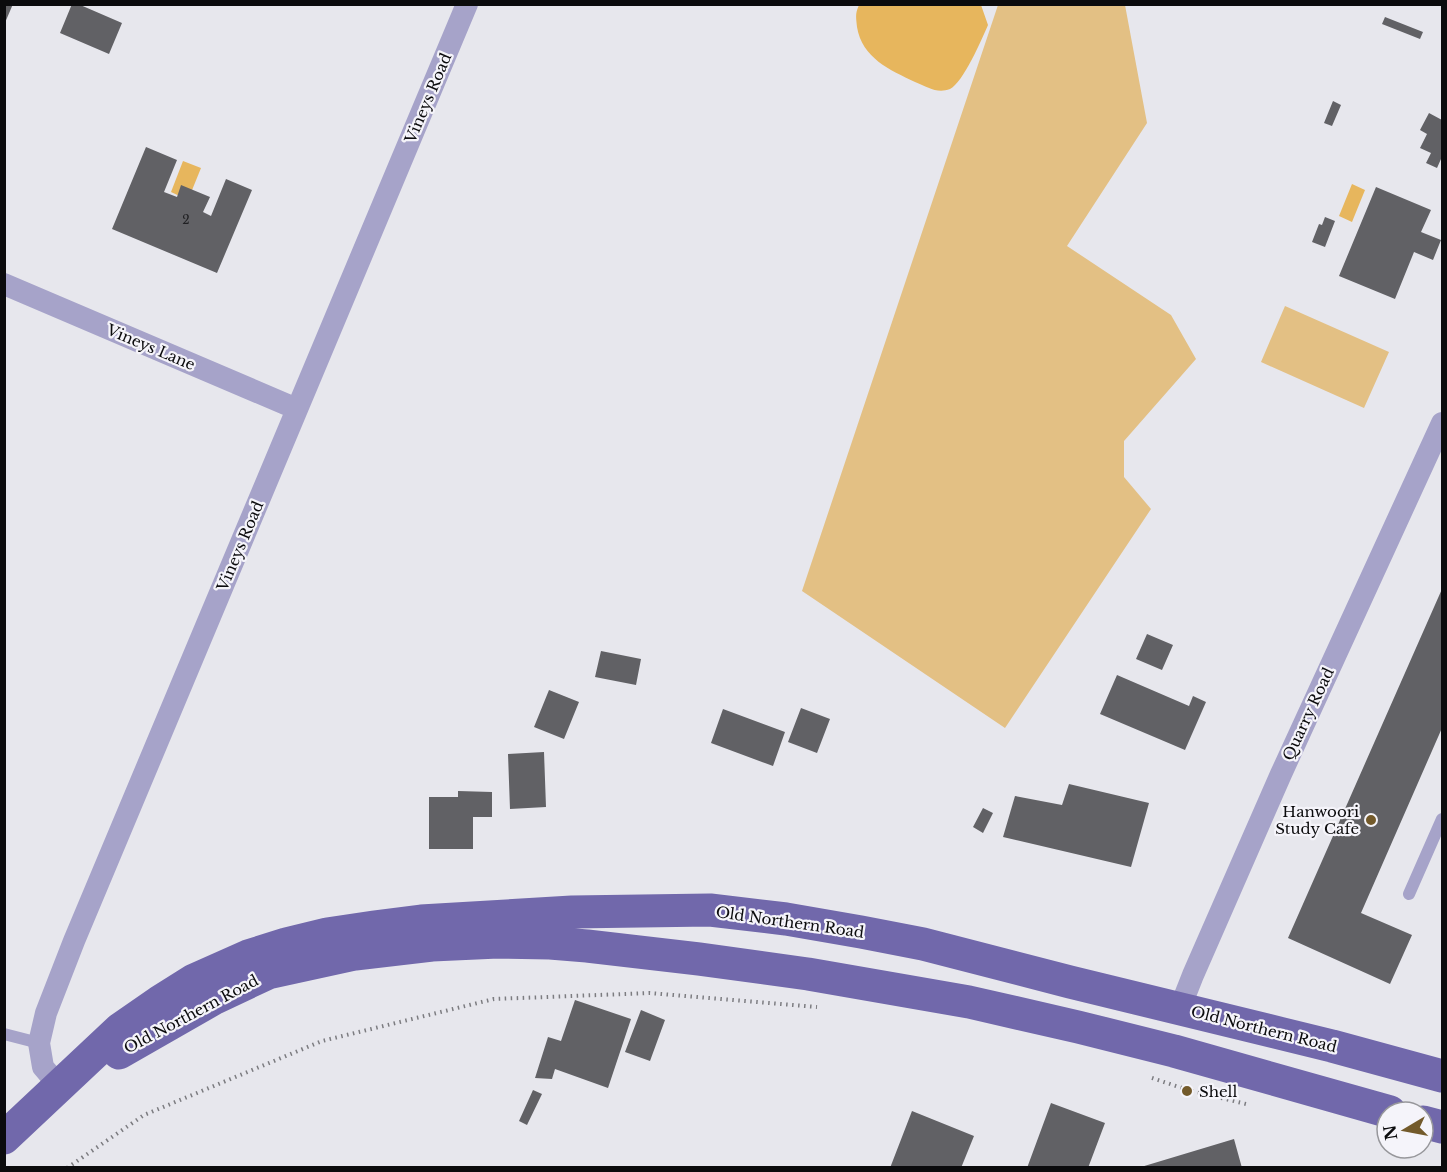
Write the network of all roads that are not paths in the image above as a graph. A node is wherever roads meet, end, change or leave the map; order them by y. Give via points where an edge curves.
1 (467, 4) edge
2 (4, 284) edge
3 (297, 410) junction
4 (1443, 423) edge
5 (1443, 819) edge
6 (1409, 894) dead end
7 (1180, 1008) junction
8 (1078, 1026) junction
9 (4, 1034) edge
10 (39, 1043) junction
11 (1443, 1076) edge
12 (1294, 1085) junction
13 (60, 1087) junction
14 (1375, 1108) edge
15 (4, 1138) edge

1 - 3 street, Vineys Road
2 - 3 street, Vineys Lane
3 - 10 street, Vineys Road via 74,941 46,1013
4 - 7 street, Quarry Road via 1281,774
5 - 6 lane
7 - 8 main road via 1132,1024
7 - 11 main road, Old Northern Road
7 - 12 main road via 1182,1018 1199,1039 1258,1058
7 - 13 main road, Old Northern Road via 924,944 786,918 710,910 572,912 421,921 286,944 194,980 120,1029
8 - 12 main road, Old Northern Road
8 - 13 main road, Old Northern Road via 948,998 699,959 550,943 432,945 356,954 268,973 215,998
9 - 10 lane
10 - 13 street, Vineys Road via 43,1067
12 - 14 main road, Old Northern Road
13 - 15 main road, Old Northern Road

